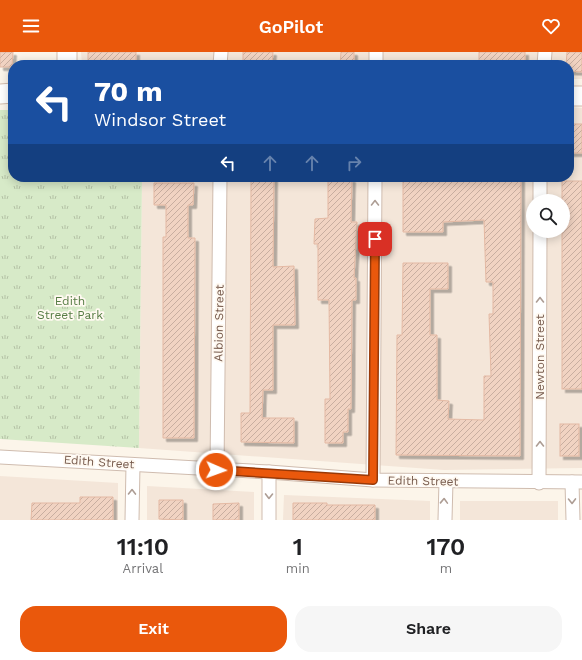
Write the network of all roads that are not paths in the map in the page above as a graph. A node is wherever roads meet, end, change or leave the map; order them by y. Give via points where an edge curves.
1 (220, 182) edge
2 (375, 182) edge
3 (540, 182) edge
4 (540, 194) edge
5 (540, 238) edge
6 (0, 457) edge
7 (133, 464) junction
8 (216, 470) junction
9 (269, 472) junction
10 (373, 480) junction
11 (446, 481) junction
12 (539, 482) junction
13 (577, 482) edge
14 (132, 520) edge
15 (269, 520) edge
16 (444, 520) edge
17 (572, 520) edge

1 - 8 street, Albion Street
10 -> 2 street
3 - 4 street
12 -> 5 street, Newton Street
6 - 7 street, Edith Street
7 - 8 street, Edith Street
14 -> 7 street
8 - 9 street, Edith Street
9 - 10 street, Edith Street
9 -> 15 street
10 - 11 street, Edith Street
11 - 12 street, Edith Street
16 -> 11 street
12 - 13 street, Edith Street
13 -> 17 street

